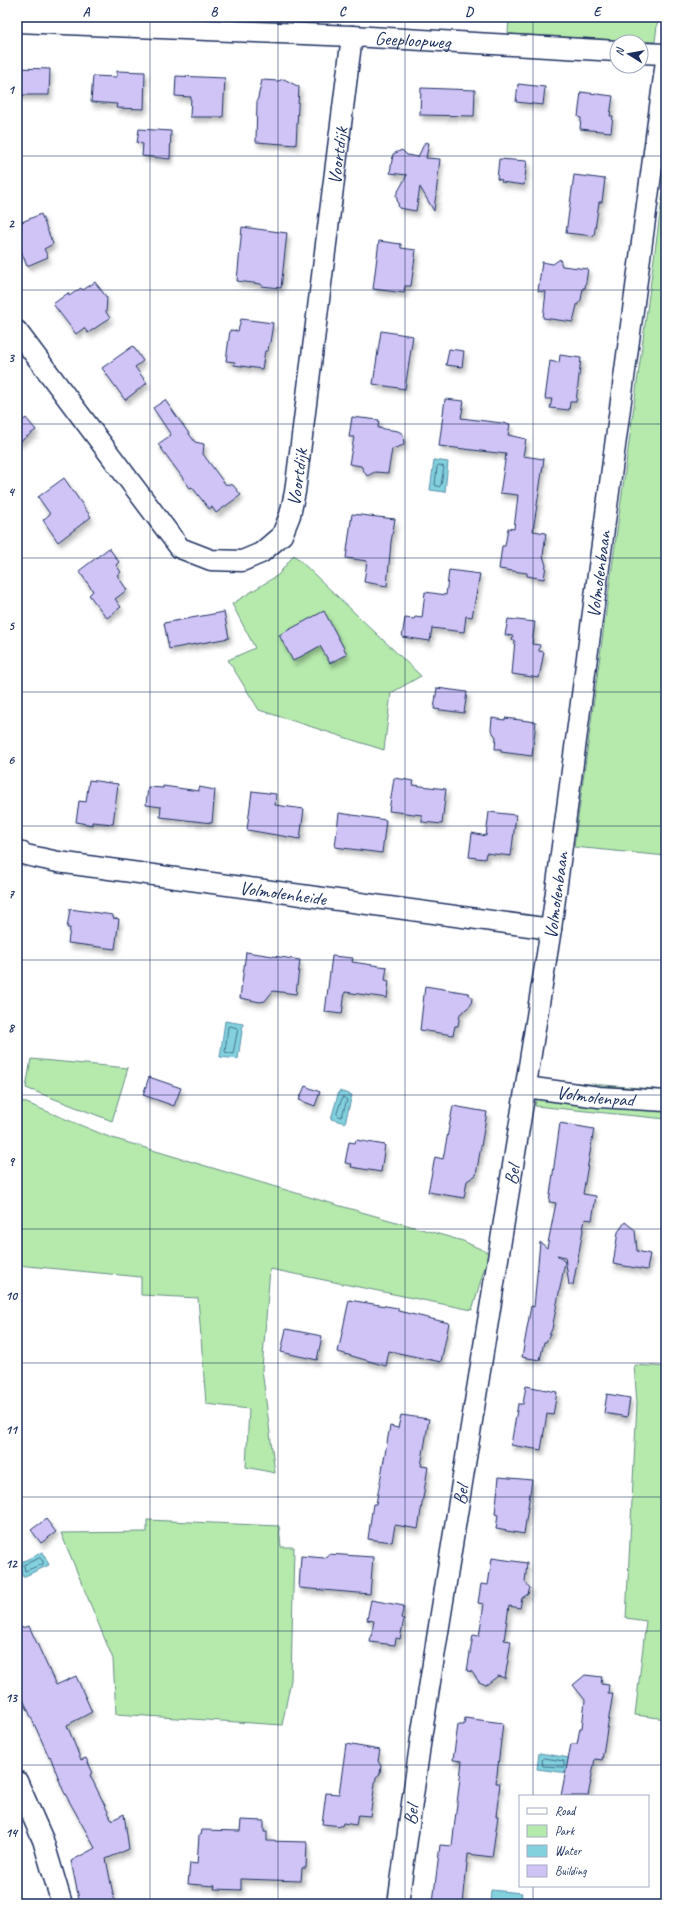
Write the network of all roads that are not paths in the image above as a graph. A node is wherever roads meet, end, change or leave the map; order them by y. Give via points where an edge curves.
1 (17, 22) edge
2 (352, 36) junction
3 (609, 51) edge
4 (649, 53) edge
5 (666, 54) edge
6 (666, 60) edge
7 (17, 330) edge
8 (17, 850) edge
9 (551, 929) junction
10 (526, 1087) junction
11 (666, 1102) edge
12 (17, 1781) edge
13 (62, 1904) edge
14 (398, 1904) edge

1 - 2 street, Geeploopweg
2 - 3 street, Geeploopweg
2 - 7 street, Voortdijk via 295,492 290,515 282,534 261,553 242,561 211,560 180,548
4 - 5 street
6 - 9 street, Volmolenbaan
8 - 9 street, Volmolenheide via 26,855 58,862
9 - 10 street, Volmolenbaan
10 - 11 street, Volmolenpad via 599,1097
10 - 14 street, Bel via 421,1738
12 - 13 street via 43,1840

